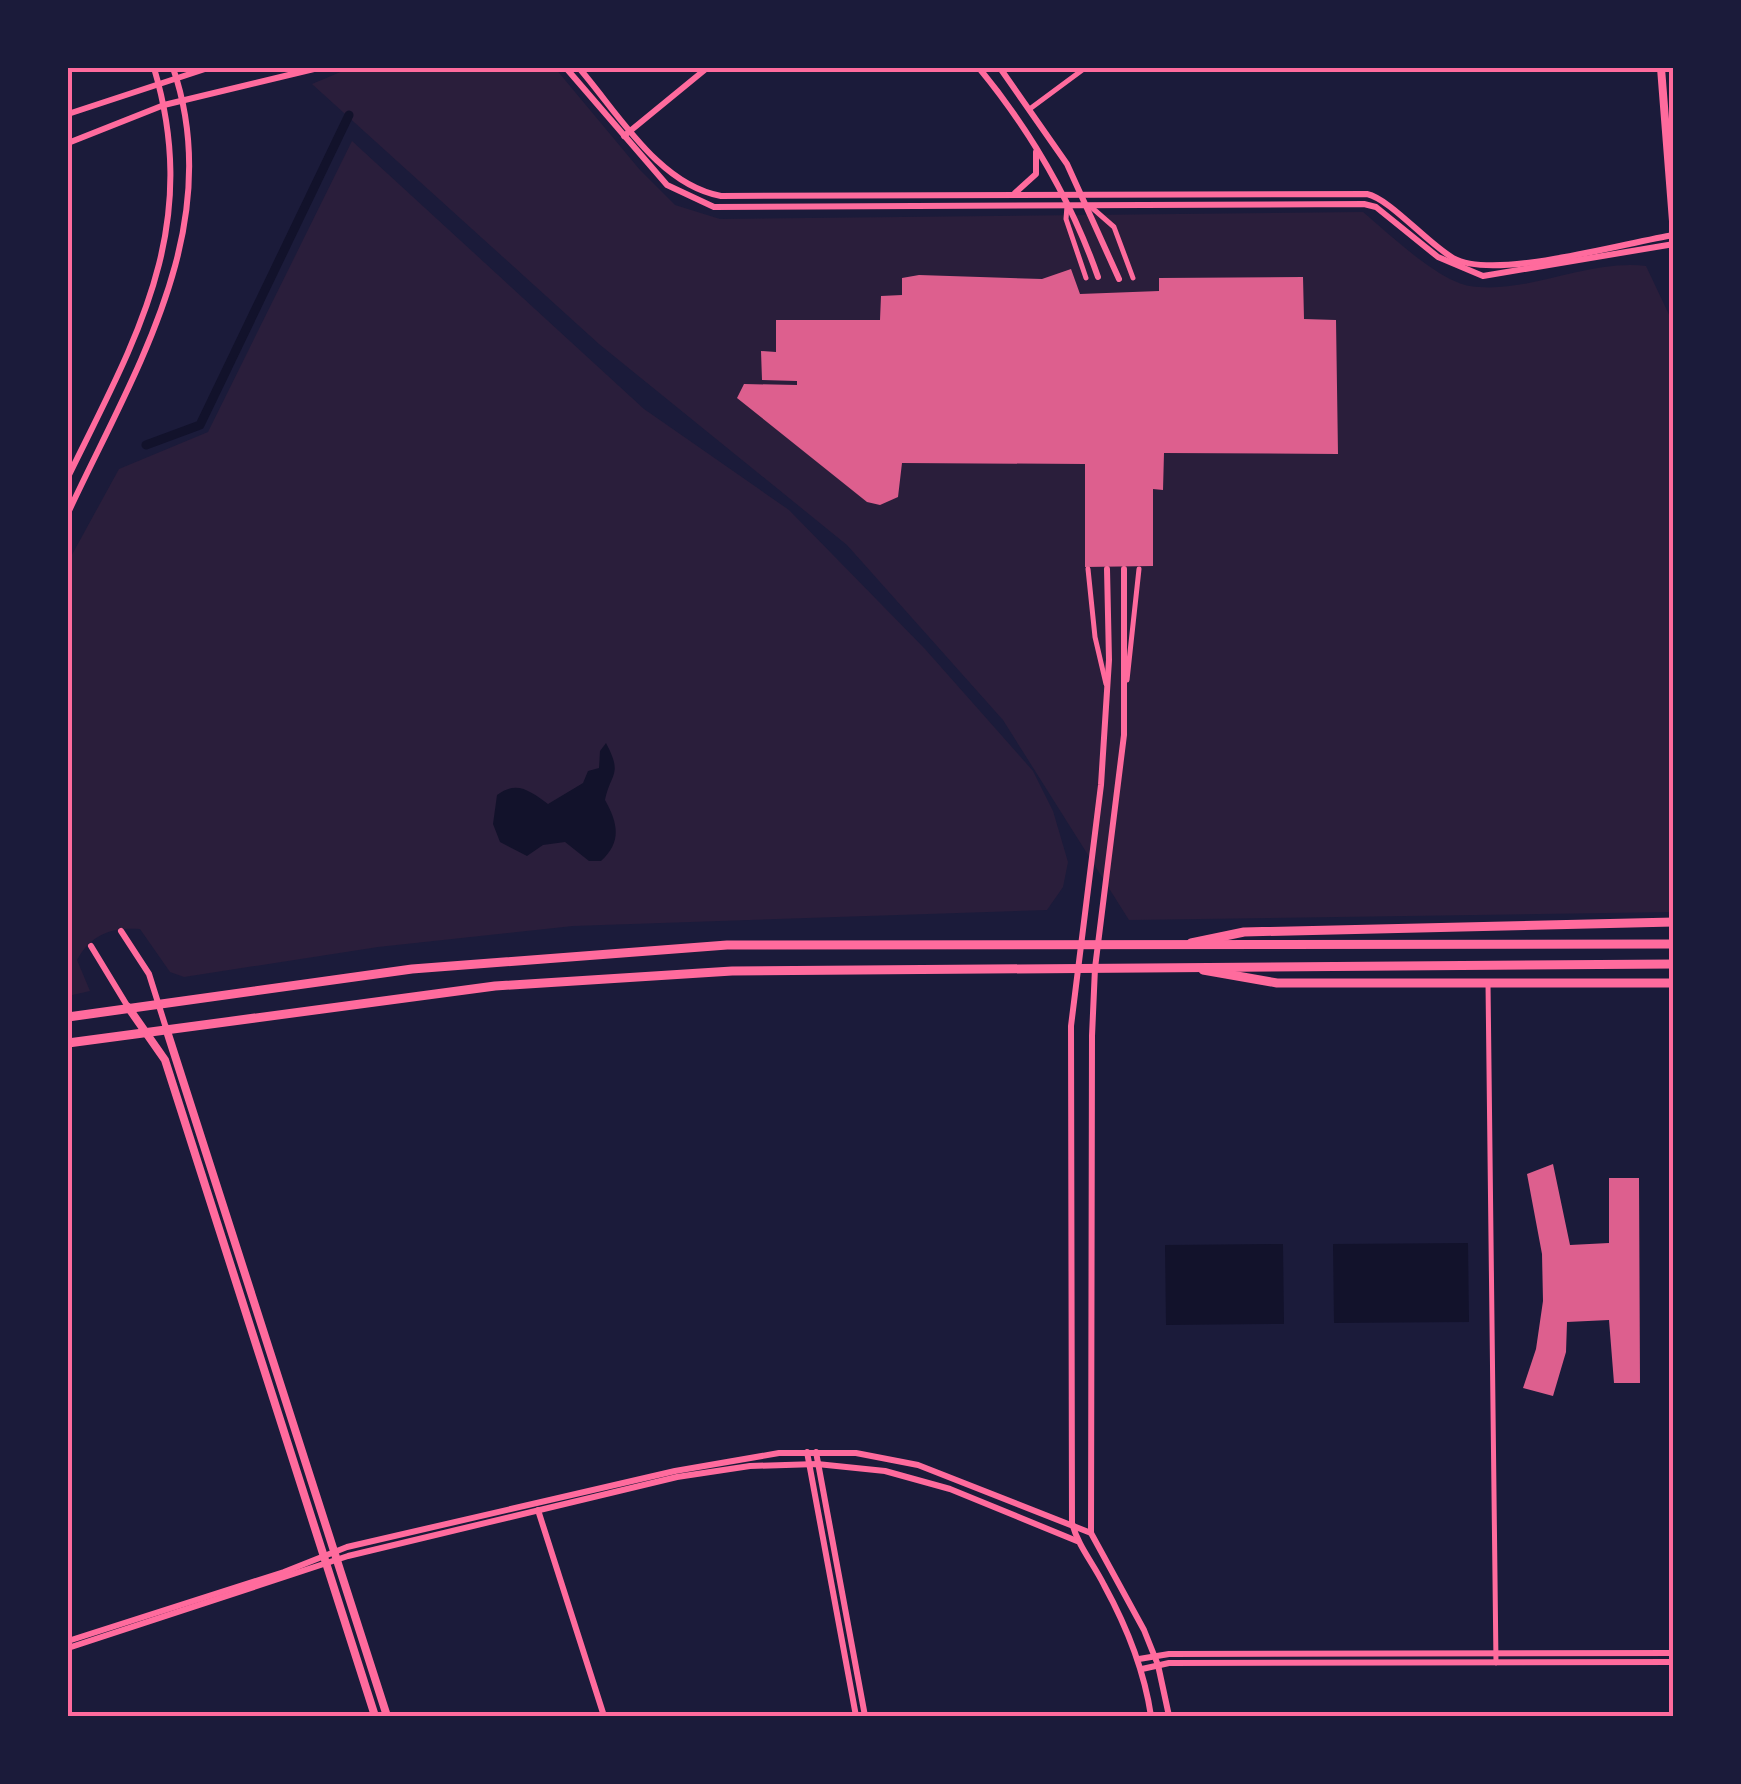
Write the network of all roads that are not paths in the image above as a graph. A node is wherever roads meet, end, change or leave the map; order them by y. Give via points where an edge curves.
1 (151, 68) edge
2 (208, 68) edge
3 (318, 68) edge
4 (566, 68) edge
5 (579, 68) edge
6 (707, 68) edge
7 (979, 68) edge
8 (1000, 68) edge
9 (1084, 68) edge
10 (1661, 68) edge
11 (175, 70) edge
12 (158, 81) junction
13 (181, 101) junction
14 (164, 105) junction
15 (1031, 108) junction
16 (68, 114) edge
17 (632, 129) junction
18 (624, 136) junction
19 (1033, 141) junction
20 (68, 142) edge
21 (1083, 194) junction
22 (1006, 196) junction
23 (1062, 196) junction
24 (1088, 205) junction
25 (1067, 206) junction
26 (1674, 235) edge
27 (1674, 244) edge
28 (1549, 262) junction
29 (1098, 277) dead end
30 (1086, 278) dead end
31 (1133, 278) dead end
32 (1119, 279) dead end
33 (68, 455) edge
34 (76, 459) junction
35 (68, 477) edge
36 (68, 513) edge
37 (1139, 568) dead end
38 (1088, 569) dead end
39 (1124, 569) dead end
40 (1107, 570) dead end
41 (1126, 683) junction
42 (1107, 686) junction
43 (1674, 922) edge
44 (122, 932) dead end
45 (1098, 943) junction
46 (1191, 943) junction
47 (1078, 944) junction
48 (1674, 944) edge
49 (92, 946) dead end
50 (1674, 964) edge
51 (1191, 966) junction
52 (1075, 968) junction
53 (1095, 968) junction
54 (1488, 983) junction
55 (1674, 983) edge
56 (159, 1001) junction
57 (128, 1006) junction
58 (68, 1017) edge
59 (166, 1028) junction
60 (147, 1030) junction
61 (68, 1043) edge
62 (807, 1452) junction
63 (816, 1452) junction
64 (813, 1464) junction
65 (538, 1508) junction
66 (1072, 1522) junction
67 (1091, 1533) junction
68 (1077, 1541) junction
69 (336, 1557) junction
70 (326, 1562) junction
71 (68, 1645) edge
72 (1674, 1653) edge
73 (1155, 1655) junction
74 (1139, 1658) junction
75 (1496, 1658) junction
76 (1674, 1662) edge
77 (1158, 1665) junction
78 (1142, 1669) junction
79 (375, 1716) edge
80 (387, 1716) edge
81 (604, 1716) edge
82 (856, 1716) edge
83 (864, 1716) edge
84 (1152, 1716) edge
85 (1168, 1716) edge

1 - 12 street
2 - 11 street
3 - 13 street
4 - 18 street
5 - 17 street
6 - 17 street
7 - 19 street
8 - 15 street
9 - 15 street
10 - 26 main road
11 - 12 street
11 - 13 street
12 - 14 street
12 - 16 street
13 - 14 street
13 - 36 street via 188,184 170,287
14 - 20 street
14 - 34 street via 170,196 158,276 140,331
15 - 21 street
17 - 18 street
17 - 22 street via 680,182 721,196
18 - 25 street via 673,190 714,207
19 - 22 street via 1036,174
19 - 23 street
21 - 23 street
21 - 24 street
21 - 28 street via 1372,195 1466,264
22 - 23 street
23 - 25 street
24 - 25 street
24 - 28 street via 1364,204 1466,272 1498,275
24 - 31 street via 1114,227
24 - 32 street
25 - 29 street
25 - 30 street
26 - 28 street
27 - 28 street
33 - 34 street
34 - 35 street
37 - 41 street
38 - 42 street
39 - 41 street
40 - 42 street
41 - 45 street via 1117,814
42 - 47 street via 1096,840
43 - 46 main road via 1244,932
44 - 56 street
45 - 46 main road
45 - 47 main road
45 - 53 street
46 - 48 main road
47 - 52 street
47 - 56 main road via 726,944 412,969
49 - 57 street
50 - 51 main road
51 - 53 main road
51 - 54 main road via 1276,982
52 - 53 main road
52 - 59 main road via 732,970 592,978
52 - 66 street
53 - 67 street
54 - 55 main road
54 - 75 street
56 - 57 main road
56 - 59 street
57 - 58 main road
57 - 60 main road
59 - 60 main road
59 - 69 main road
60 - 61 main road
60 - 70 main road via 166,1060
62 - 63 street
62 - 64 street
62 - 65 street via 716,1463
63 - 64 street
63 - 66 street via 918,1465
64 - 65 street via 677,1477
64 - 68 street via 920,1479
64 - 82 street
64 - 83 street
65 - 69 street
65 - 81 street
66 - 67 street
66 - 68 street
67 - 73 street
68 - 74 street
69 - 70 street
69 - 80 main road
70 - 71 street
70 - 79 main road
72 - 75 street
73 - 74 street
73 - 75 street
73 - 77 street
74 - 78 street
75 - 76 street
75 - 77 street
77 - 78 street
77 - 85 street
78 - 84 street

